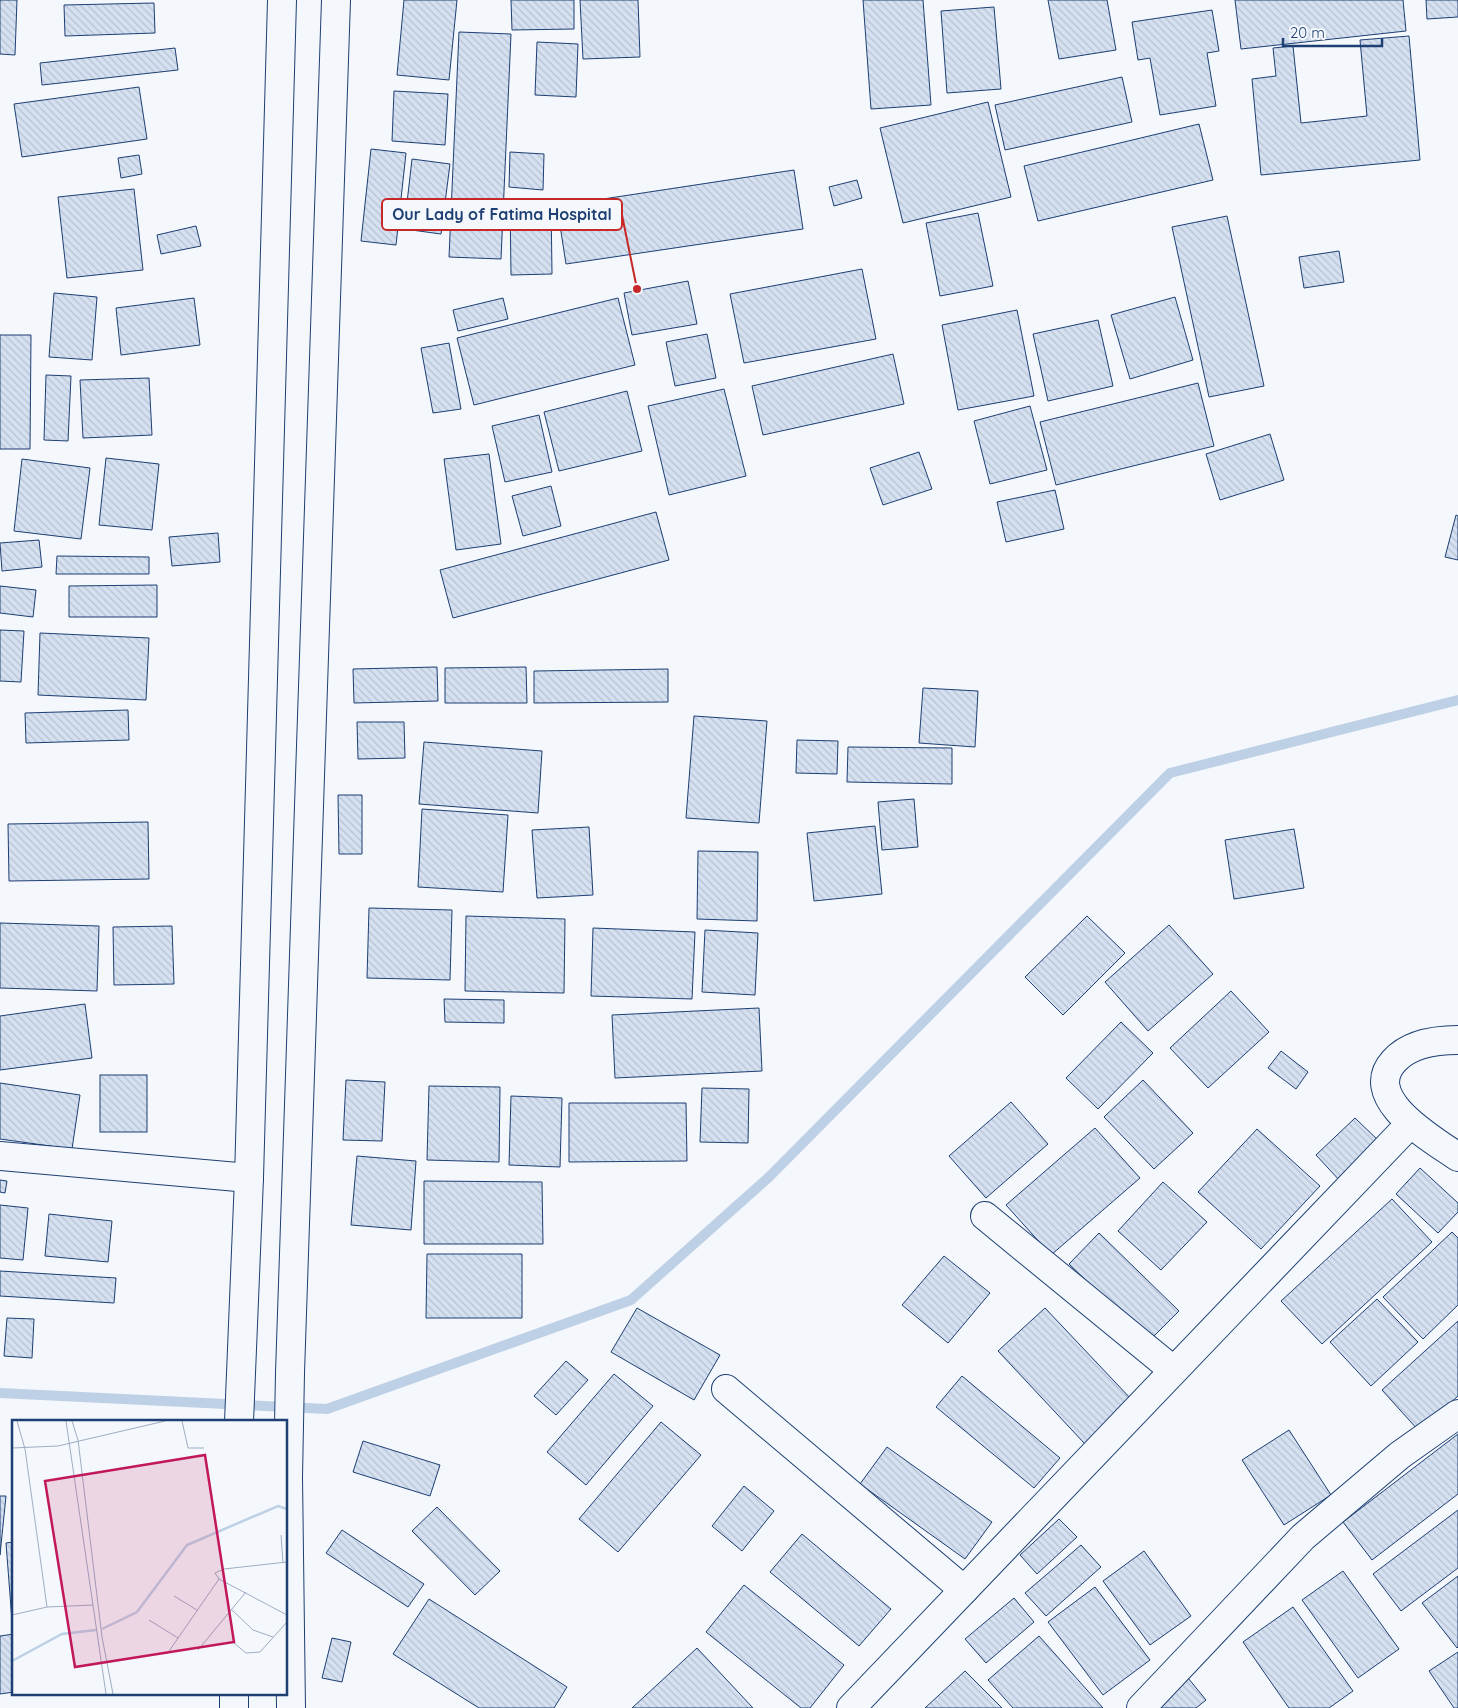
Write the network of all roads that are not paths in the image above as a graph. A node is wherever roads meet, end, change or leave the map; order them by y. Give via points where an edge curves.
1 (282, 0) edge
2 (336, 0) edge
3 (1458, 1040) edge
4 (1410, 1124) junction
5 (0, 1156) edge
6 (1458, 1157) edge
7 (248, 1178) junction
8 (985, 1216) dead end
9 (1173, 1370) junction
10 (726, 1389) dead end
11 (1458, 1414) edge
12 (239, 1420) edge
13 (964, 1590) junction
14 (291, 1708) edge
15 (851, 1708) edge
16 (1141, 1708) edge

1 - 7 main road
2 - 14 main road via 290,1373
3 - 4 main road via 1443,1040 1411,1048 1386,1070 1385,1087 1390,1100
4 - 6 main road
4 - 9 main road
5 - 7 main road
7 - 12 main road
8 - 9 main road
9 - 13 main road
10 - 13 main road
11 - 16 main road via 1400,1455 1304,1537
13 - 15 main road

